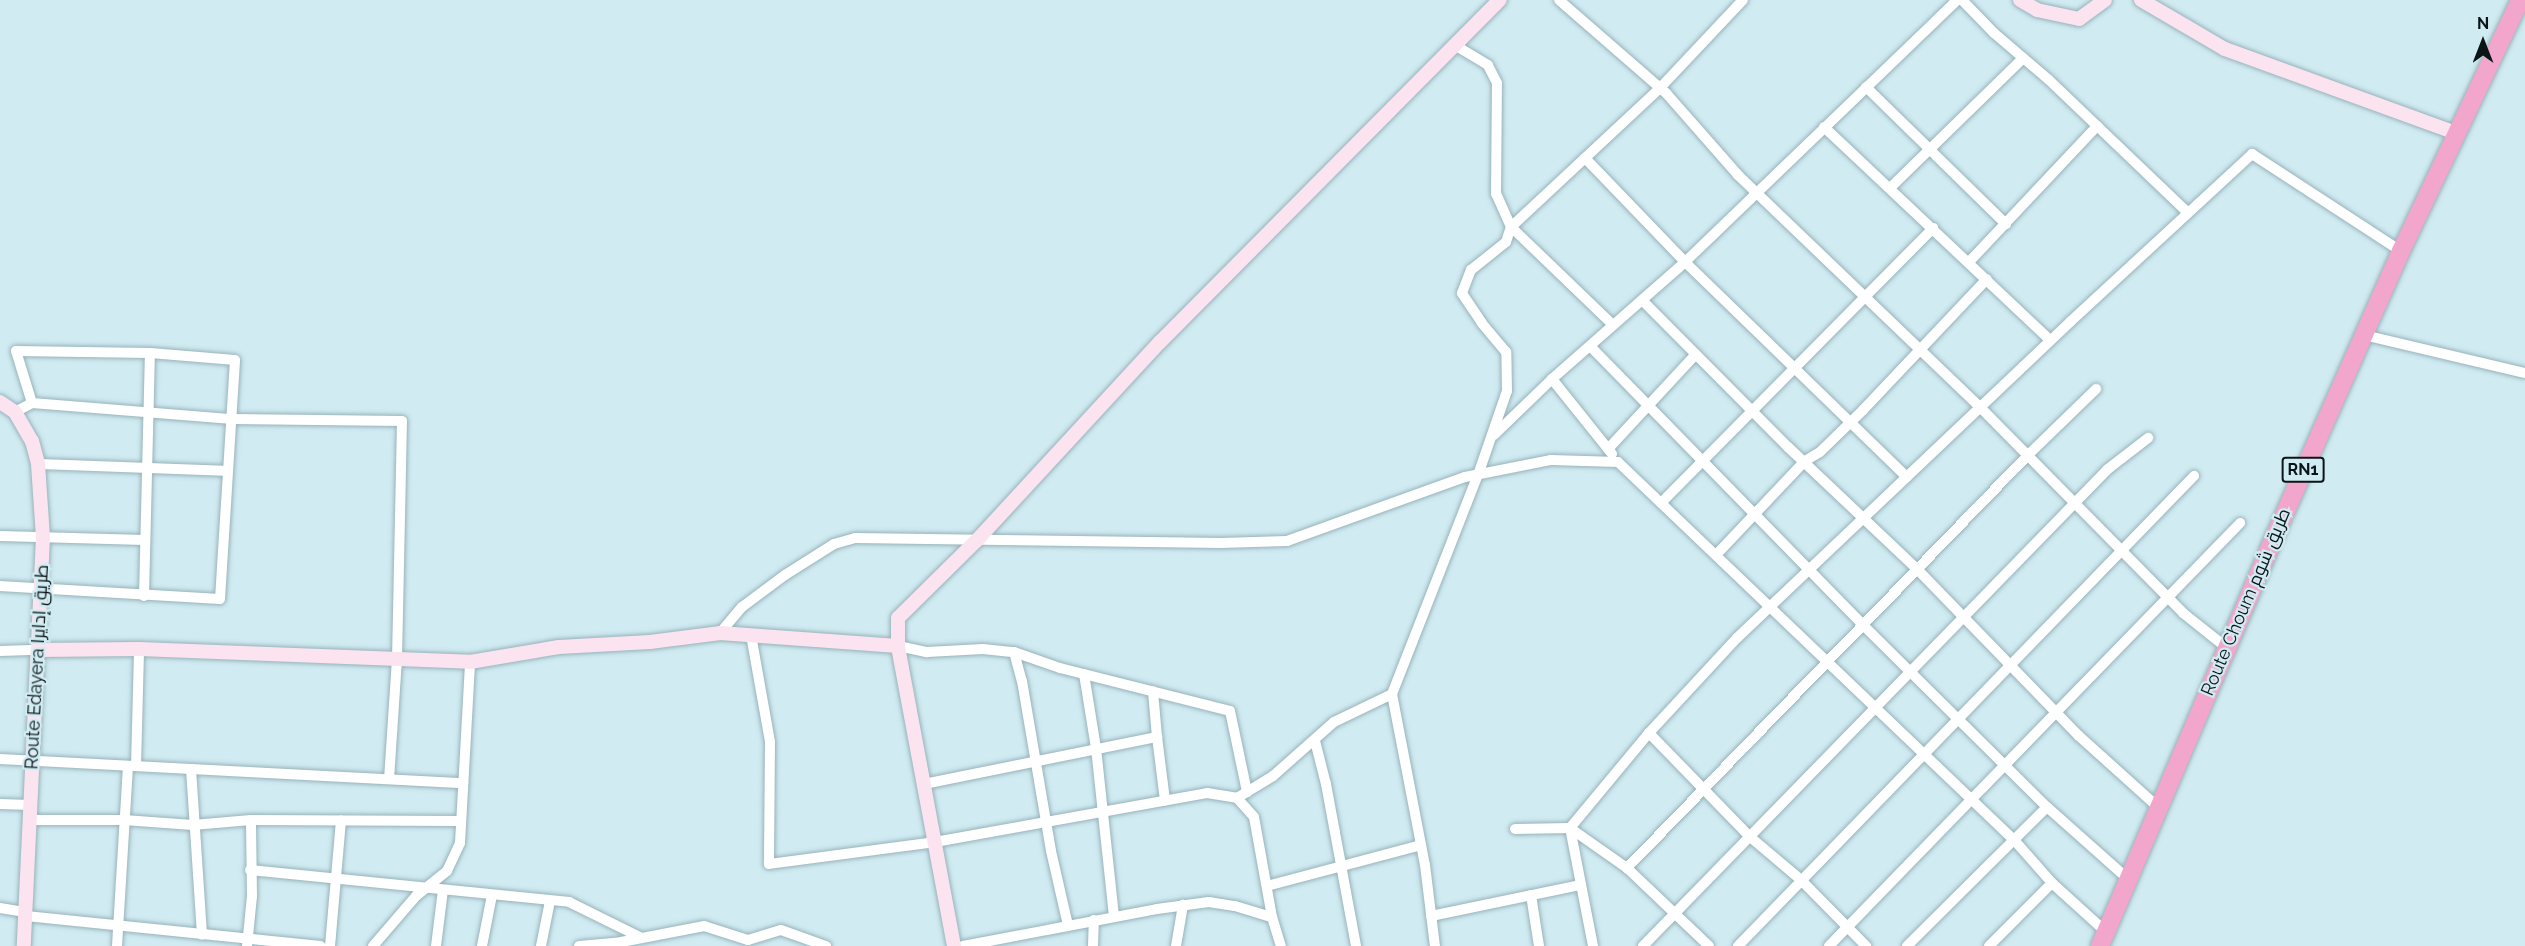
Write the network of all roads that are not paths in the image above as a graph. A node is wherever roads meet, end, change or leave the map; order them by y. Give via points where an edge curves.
1 (1500, 0) edge
2 (1560, 0) edge
3 (1743, 0) edge
4 (1957, 0) edge
5 (1962, 0) edge
6 (2020, 0) edge
7 (2105, 0) edge
8 (2141, 0) edge
9 (2520, 0) edge
10 (1456, 46) junction
11 (2024, 58) junction
12 (1866, 87) junction
13 (1660, 88) junction
14 (2097, 126) junction
15 (1824, 127) junction
16 (2456, 133) junction
17 (1930, 149) junction
18 (1585, 158) junction
19 (1890, 188) junction
20 (1757, 194) junction
21 (2188, 213) junction
22 (2006, 224) junction
23 (1511, 227) junction
24 (1933, 228) junction
25 (2401, 251) junction
26 (1685, 262) junction
27 (1969, 262) junction
28 (1986, 279) junction
29 (1865, 297) junction
30 (1642, 300) junction
31 (1613, 325) junction
32 (2364, 335) junction
33 (2050, 340) junction
34 (1590, 346) junction
35 (1920, 350) junction
36 (150, 354) junction
37 (1696, 354) junction
38 (1795, 368) junction
39 (2525, 373) edge
40 (1552, 379) junction
41 (2096, 389) dead end
42 (0, 402) edge
43 (32, 402) junction
44 (1648, 405) junction
45 (1980, 407) junction
46 (1753, 411) junction
47 (15, 412) junction
48 (149, 412) junction
49 (232, 419) junction
50 (1851, 422) junction
51 (1491, 438) junction
52 (2148, 438) dead end
53 (1608, 449) junction
54 (2028, 455) junction
55 (1703, 461) junction
56 (1618, 462) junction
57 (1805, 462) junction
58 (38, 464) junction
59 (147, 468) junction
60 (226, 471) junction
61 (1478, 475) junction
62 (2194, 476) dead end
63 (1907, 477) junction
64 (1661, 503) junction
65 (2075, 503) junction
66 (1755, 514) junction
67 (1864, 517) junction
68 (2240, 523) dead end
69 (0, 536) edge
70 (43, 537) junction
71 (145, 540) junction
72 (977, 540) junction
73 (2122, 553) junction
74 (1716, 555) junction
75 (1810, 569) junction
76 (1917, 569) junction
77 (0, 586) edge
78 (41, 588) junction
79 (144, 596) junction
80 (2170, 597) junction
81 (1770, 607) junction
82 (1962, 618) junction
83 (1863, 625) junction
84 (720, 633) junction
85 (751, 635) junction
86 (898, 646) junction
87 (2227, 648) junction
88 (139, 649) junction
89 (38, 650) junction
90 (0, 651) edge
91 (1014, 652) junction
92 (397, 659) junction
93 (470, 662) junction
94 (1828, 662) junction
95 (2010, 667) junction
96 (1911, 672) junction
97 (1084, 674) junction
98 (1153, 691) junction
99 (1392, 694) junction
100 (1876, 708) junction
101 (2057, 713) junction
102 (1959, 719) junction
103 (1649, 733) junction
104 (1157, 737) junction
105 (1315, 741) junction
106 (1096, 748) junction
107 (1925, 755) junction
108 (0, 759) edge
109 (33, 761) junction
110 (1035, 761) junction
111 (2006, 765) junction
112 (132, 766) junction
113 (191, 769) junction
114 (389, 779) junction
115 (463, 783) junction
116 (924, 784) junction
117 (1703, 788) junction
118 (1242, 795) junction
119 (1165, 800) junction
120 (1972, 801) junction
121 (0, 804) edge
122 (31, 805) junction
123 (2047, 807) junction
124 (2159, 808) junction
125 (1102, 812) junction
126 (30, 820) junction
127 (124, 820) junction
128 (251, 820) junction
129 (341, 820) junction
130 (461, 821) junction
131 (1046, 823) junction
132 (193, 825) junction
133 (1515, 828) dead end
134 (1570, 828) junction
135 (1749, 836) junction
136 (2015, 841) junction
137 (935, 842) junction
138 (1421, 844) junction
139 (1341, 867) junction
140 (1627, 868) junction
141 (250, 870) junction
142 (334, 879) junction
143 (2128, 879) junction
144 (1801, 880) junction
145 (2052, 883) junction
146 (1581, 885) junction
147 (1267, 886) junction
148 (426, 888) junction
149 (443, 890) junction
150 (492, 895) junction
151 (1531, 895) junction
152 (550, 901) junction
153 (1183, 905) junction
154 (0, 908) edge
155 (26, 914) junction
156 (1674, 914) junction
157 (1114, 916) junction
158 (1431, 916) junction
159 (1272, 917) junction
160 (1094, 920) junction
161 (1068, 925) junction
162 (117, 927) junction
163 (1847, 927) junction
164 (202, 935) junction
165 (642, 938) junction
166 (2103, 939) edge
167 (247, 943) edge
168 (24, 946) edge
169 (117, 946) edge
170 (320, 946) edge
171 (330, 946) edge
172 (373, 946) edge
173 (436, 946) edge
174 (482, 946) edge
175 (541, 946) edge
176 (579, 946) edge
177 (826, 946) edge
178 (954, 946) edge
179 (963, 946) edge
180 (1093, 946) edge
181 (1176, 946) edge
182 (1281, 946) edge
183 (1356, 946) edge
184 (1435, 946) edge
185 (1539, 946) edge
186 (1593, 946) edge
187 (1643, 946) edge
188 (1709, 946) edge
189 (1738, 946) edge
190 (1829, 946) edge
191 (1866, 946) edge
192 (1907, 946) edge
193 (1989, 946) edge

1 - 10 street
2 - 13 street
3 - 13 street
4 - 12 street
5 - 11 street
6 - 7 street via 2037,10 2079,19
8 - 16 street via 2225,50
9 - 16 highway, Route Choum طريق شوم / RN1
10 - 23 street via 1488,65 1497,83 1496,194
10 - 72 street via 1160,342
11 - 14 street
11 - 17 street
12 - 15 street
12 - 17 street
13 - 18 street
13 - 20 street
14 - 21 street
14 - 22 street
15 - 19 street
15 - 20 street
16 - 25 highway, Route Choum طريق شوم / RN1
17 - 19 street
17 - 22 street
18 - 23 street
18 - 26 street
19 - 24 street
20 - 26 street
20 - 29 street
21 - 25 street via 2252,154
21 - 33 street
22 - 27 street
23 - 31 street
23 - 51 street via 1506,242 1471,270 1462,293 1506,352 1508,391
24 - 27 street
24 - 29 street
25 - 32 highway, Route Choum طريق شوم / RN1
26 - 30 street
26 - 38 street
27 - 28 street
28 - 33 street
28 - 35 street
29 - 35 street
29 - 38 street
30 - 31 street
30 - 37 street
31 - 34 street
32 - 39 street
32 - 87 highway, Route Choum طريق شوم / RN1
33 - 45 street
34 - 40 street
34 - 44 street
35 - 45 street
35 - 50 street
36 - 43 street via 16,351
36 - 48 street
36 - 49 street via 235,360
37 - 44 street
37 - 46 street
38 - 46 street
38 - 50 street
40 - 51 street
40 - 53 street
41 - 54 street
42 - 47 street, Route Edayera طريق إدايرا
43 - 47 street
43 - 48 street
44 - 53 street
44 - 55 street
45 - 54 street
45 - 63 street
46 - 55 street
46 - 57 street
47 - 58 street, Route Edayera طريق إدايرا via 32,441
48 - 49 street
48 - 59 street
49 - 60 street
49 - 92 street via 402,421
50 - 57 street
50 - 63 street
51 - 61 street
52 - 65 street via 2108,469
53 - 56 street
54 - 65 street
54 - 76 street
55 - 64 street
55 - 66 street
56 - 61 street via 1551,460
56 - 64 street
57 - 66 street
57 - 67 street
58 - 59 street
58 - 70 street, Route Edayera طريق إدايرا
59 - 60 street
59 - 71 street
60 - 79 street via 220,599
61 - 72 street via 1287,541
61 - 99 street
62 - 73 street
63 - 67 street
64 - 74 street
65 - 73 street
65 - 82 street
66 - 74 street
66 - 75 street
67 - 75 street
67 - 76 street
68 - 80 street
69 - 70 street
70 - 71 street
70 - 78 street, Route Edayera طريق إدايرا
71 - 79 street
72 - 84 street via 855,538 834,544 742,607
72 - 86 street via 898,618
73 - 80 street
73 - 95 street
74 - 81 street
75 - 81 street
75 - 83 street
76 - 82 street
76 - 83 street
77 - 78 street
78 - 79 street
78 - 89 street, Route Edayera طريق إدايرا
80 - 87 street via 2183,613
80 - 101 street
81 - 94 street
81 - 103 street
82 - 95 street
82 - 96 street
83 - 94 street
83 - 96 street
84 - 85 street
84 - 93 street via 560,647
85 - 86 street
85 - 137 street via 770,742 769,864
86 - 91 street via 927,652
86 - 116 street
87 - 124 highway, Route Choum طريق شوم / RN1
88 - 89 street
88 - 92 street
88 - 112 street
89 - 90 street
89 - 109 street, Route Edayera طريق إدايرا
91 - 97 street
91 - 110 street
92 - 93 street
92 - 114 street
93 - 115 street
94 - 100 street
94 - 117 street
95 - 101 street
95 - 102 street
96 - 100 street
96 - 102 street
97 - 98 street
97 - 106 street
98 - 104 street
98 - 118 street via 1230,711
99 - 105 street via 1334,722
99 - 138 street
100 - 107 street
100 - 135 street
101 - 111 street
101 - 124 street
102 - 107 street
102 - 111 street
103 - 117 street
103 - 134 street
104 - 106 street
104 - 119 street
105 - 118 street via 1273,776
105 - 139 street
106 - 110 street
106 - 125 street
107 - 120 street
107 - 144 street
108 - 109 street
109 - 112 street
109 - 122 street, Route Edayera طريق إدايرا
110 - 116 street
110 - 131 street
111 - 120 street
111 - 123 street
112 - 113 street
112 - 127 street
113 - 114 street
113 - 132 street
114 - 115 street
115 - 130 street
116 - 137 street
117 - 135 street
117 - 140 street
118 - 119 street via 1207,793
118 - 147 street via 1254,817
119 - 125 street
120 - 136 street
120 - 163 street
121 - 122 street
122 - 126 street, Route Edayera طريق إدايرا
123 - 136 street
123 - 143 street
124 - 143 highway, Route Choum طريق شوم / RN1
125 - 131 street
125 - 157 street
126 - 127 street
126 - 155 street, Route Edayera طريق إدايرا
127 - 132 street
127 - 162 street
128 - 129 street
128 - 132 street
128 - 141 street
129 - 130 street
129 - 142 street
130 - 148 street via 460,843 447,871
131 - 137 street
131 - 161 street
132 - 164 street
133 - 134 street
134 - 140 street
134 - 146 street
135 - 144 street
135 - 156 street
136 - 145 street
136 - 192 street
137 - 178 street
138 - 139 street
138 - 158 street
139 - 147 street
139 - 183 street
140 - 156 street
141 - 142 street
141 - 167 street via 252,896
142 - 148 street
142 - 171 street
143 - 166 highway, Route Choum طريق شوم / RN1
144 - 163 street
144 - 189 street
145 - 166 street
145 - 193 street
146 - 151 street
146 - 186 street
147 - 159 street
148 - 149 street
148 - 172 street
149 - 150 street
149 - 173 street
150 - 152 street
150 - 174 street
151 - 158 street
151 - 185 street
152 - 165 street via 569,902
152 - 175 street
153 - 157 street
153 - 159 street via 1209,902
153 - 181 street
154 - 155 street
155 - 162 street
155 - 168 street, Route Edayera طريق إدايرا
156 - 187 street
156 - 188 street
157 - 160 street
158 - 184 street
159 - 182 street
160 - 161 street
160 - 180 street
161 - 179 street
162 - 164 street
162 - 169 street
163 - 190 street
163 - 191 street
164 - 167 street
165 - 176 street
165 - 177 street via 704,926 748,940 781,930
167 - 170 street

